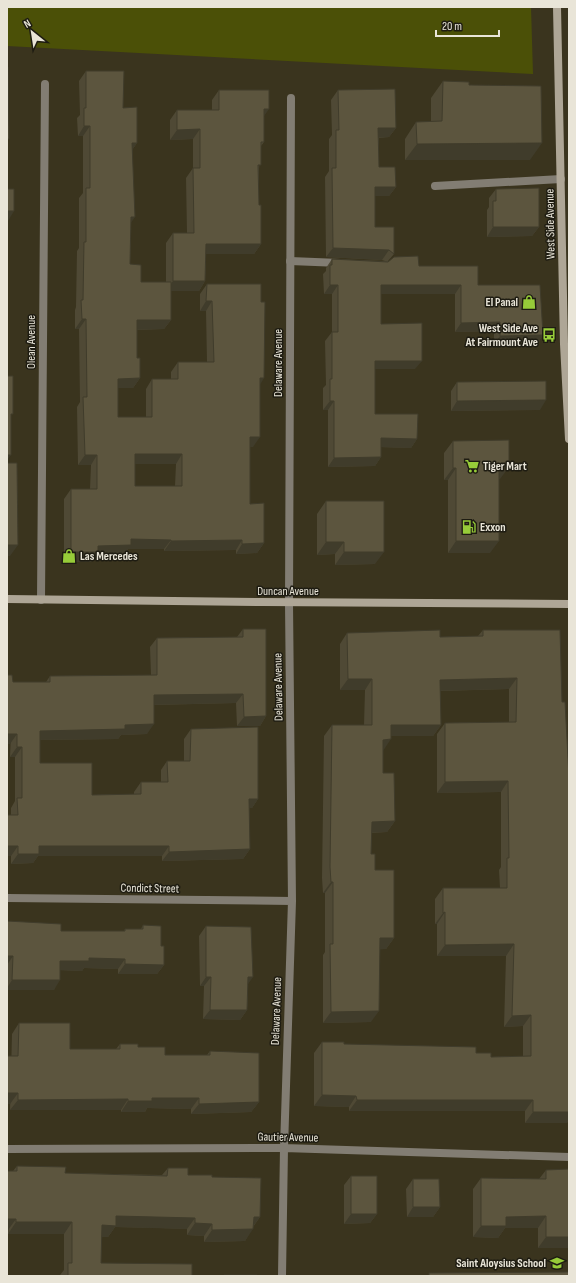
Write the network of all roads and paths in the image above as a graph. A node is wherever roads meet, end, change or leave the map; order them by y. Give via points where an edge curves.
1 (557, 7) edge
2 (45, 84) dead end
3 (291, 98) dead end
4 (561, 179) junction
5 (435, 186) dead end
6 (290, 261) junction
7 (351, 264) edge
8 (566, 279) edge
9 (569, 440) edge
10 (7, 599) edge
11 (41, 600) junction
12 (289, 603) junction
13 (569, 604) edge
14 (7, 898) edge
15 (292, 902) junction
16 (284, 1148) junction
17 (7, 1149) edge
18 (569, 1157) edge
19 (282, 1276) edge

1 - 4 main road, West Side Avenue
2 - 11 street, Olean Avenue
3 - 6 street, Delaware Avenue
4 - 5 street
4 - 8 main road, West Side Avenue
6 - 7 street
6 - 12 street, Delaware Avenue
8 - 9 main road, West Side Avenue
10 - 11 main road, Duncan Avenue
11 - 12 main road, Duncan Avenue
12 - 13 main road, Duncan Avenue
12 - 15 street, Delaware Avenue
14 - 15 street, Condict Street
15 - 16 street, Delaware Avenue
16 - 17 street, Gautier Avenue
16 - 18 street, Gautier Avenue
16 - 19 street, Delaware Avenue

